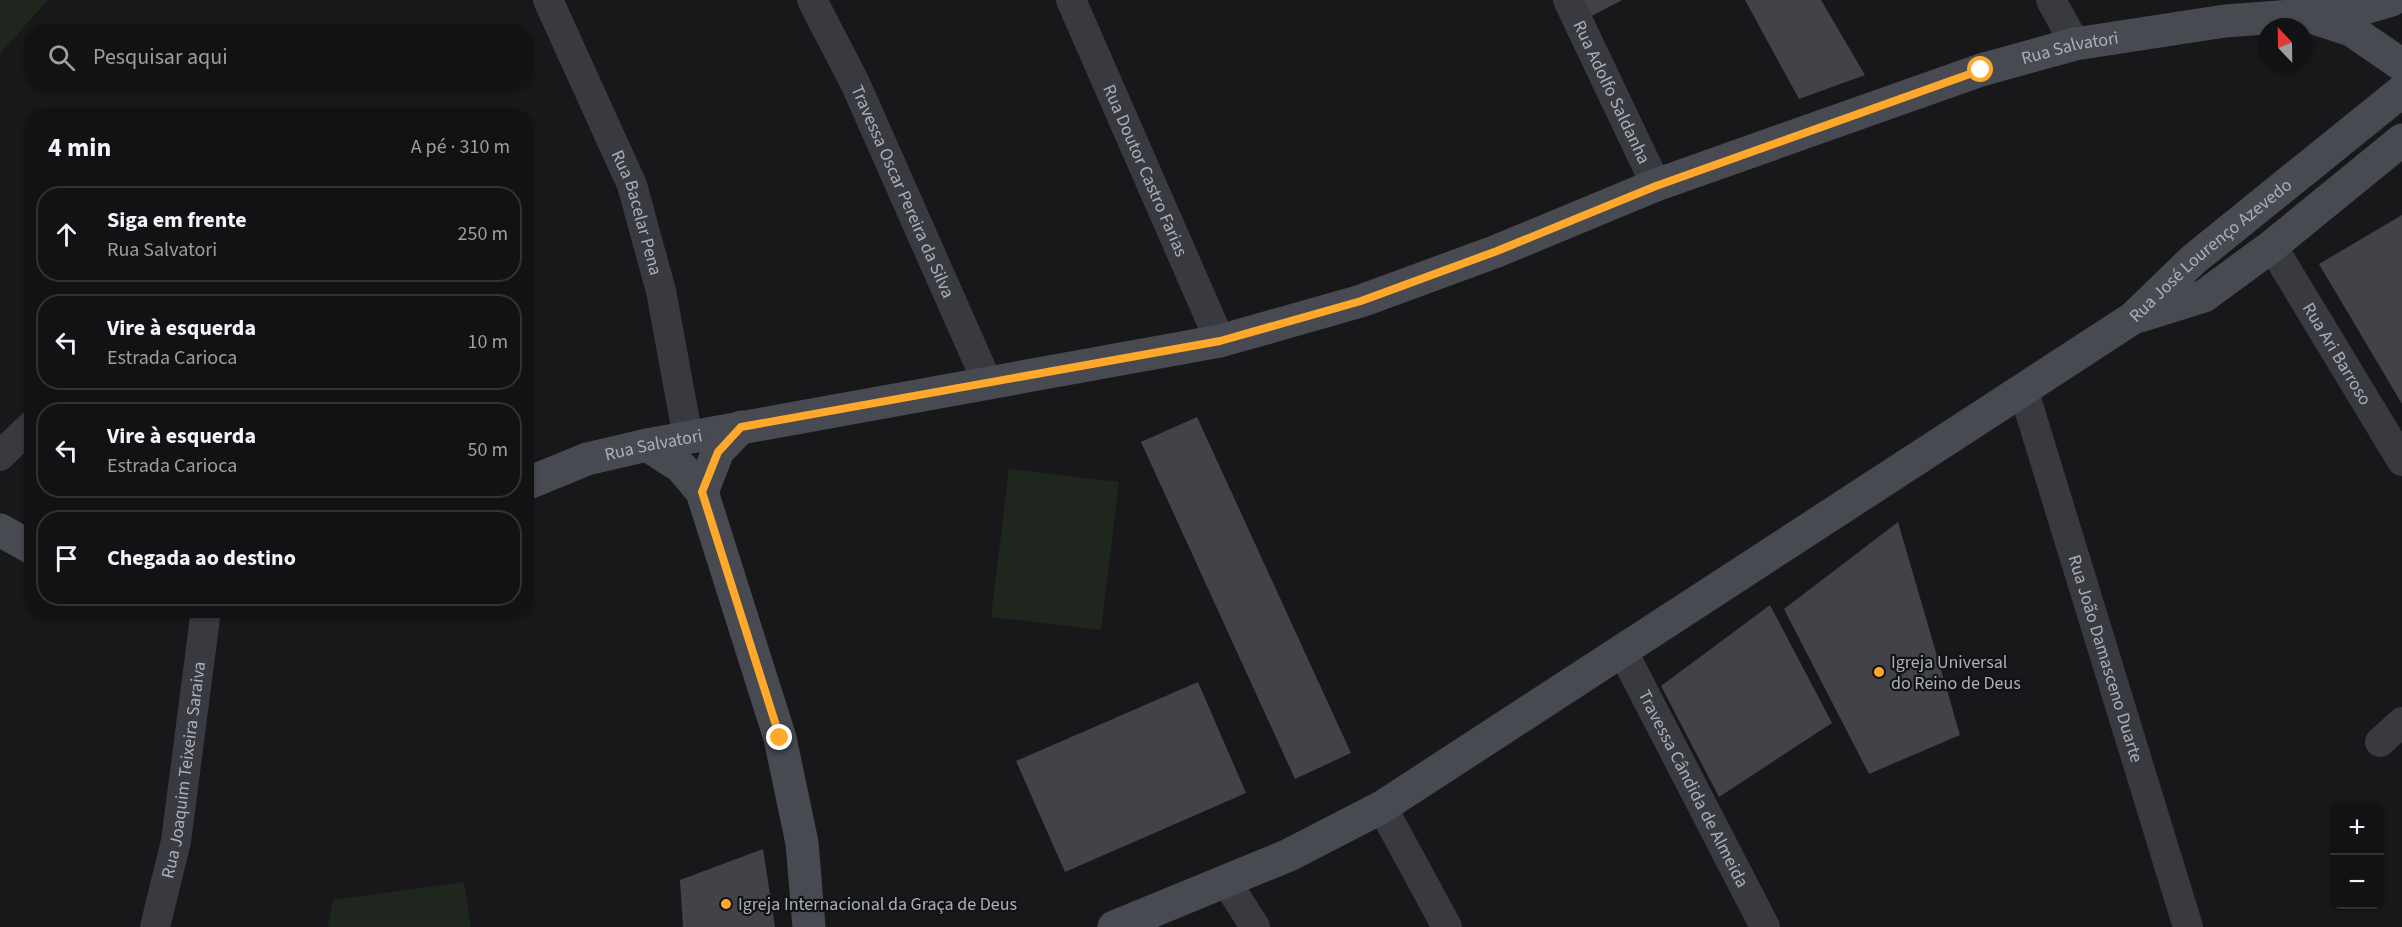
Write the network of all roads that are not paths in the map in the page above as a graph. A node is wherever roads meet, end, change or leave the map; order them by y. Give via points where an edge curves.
1 (548, 0) edge
2 (812, 0) edge
3 (1071, 0) edge
4 (1568, 0) edge
5 (2051, 0) edge
6 (2392, 0) edge
7 (2305, 15) junction
8 (2075, 44) junction
9 (2402, 65) edge
10 (2402, 91) edge
11 (2402, 140) edge
12 (1656, 186) junction
13 (2272, 246) junction
14 (2133, 318) junction
15 (1220, 341) junction
16 (988, 384) junction
17 (2023, 389) junction
18 (741, 427) junction
19 (24, 433) edge
20 (688, 438) junction
21 (647, 445) junction
22 (0, 456) edge
23 (2402, 462) edge
24 (534, 481) edge
25 (702, 492) junction
26 (0, 530) edge
27 (24, 544) edge
28 (205, 618) edge
29 (1622, 650) junction
30 (1382, 807) junction
31 (1226, 881) junction
32 (155, 927) edge
33 (809, 927) edge
34 (1114, 927) edge
35 (1255, 927) edge
36 (1447, 927) edge
37 (1765, 927) edge
38 (2188, 927) edge

1 - 20 street, Rua Bacelar Pena via 632,185 661,291
2 - 16 street, Travessa Oscar Pereira da Silva via 855,83
3 - 15 street, Rua Doutor Castro Farias
4 - 12 street, Rua Adolfo Saldanha
5 - 8 street
6 - 7 main road via 2358,10
7 - 8 main road, Rua Salvatori via 2225,21
7 - 9 main road, Rua Salvatori via 2351,30
8 - 12 main road, Rua Salvatori via 1981,70
10 - 14 main road, Rua José Lourenço Azevedo via 2194,259
11 - 13 main road, Rua José Lourenço Azevedo
12 - 15 main road, Rua Salvatori via 1361,301
13 - 14 main road, Rua José Lourenço Azevedo via 2204,296
13 - 23 street, Rua Ari Barroso
14 - 17 main road
15 - 16 main road, Rua Salvatori
16 - 18 main road, Rua Salvatori
17 - 29 main road
17 - 38 street, Rua João Damasceno Duarte
18 - 20 main road, Rua Salvatori
18 - 25 main road via 718,452
19 - 22 street
20 - 21 main road, Rua Salvatori
21 - 24 main road, Rua Salvatori via 586,459
21 - 25 main road via 681,468
25 - 33 main road via 780,738 802,843
26 - 27 main road
28 - 32 street, Rua Joaquim Teixeira Saraiva via 177,841
29 - 30 main road
29 - 37 street, Travessa Cândida de Almeida
30 - 31 main road via 1288,855
30 - 36 street
31 - 34 main road
31 - 35 street

